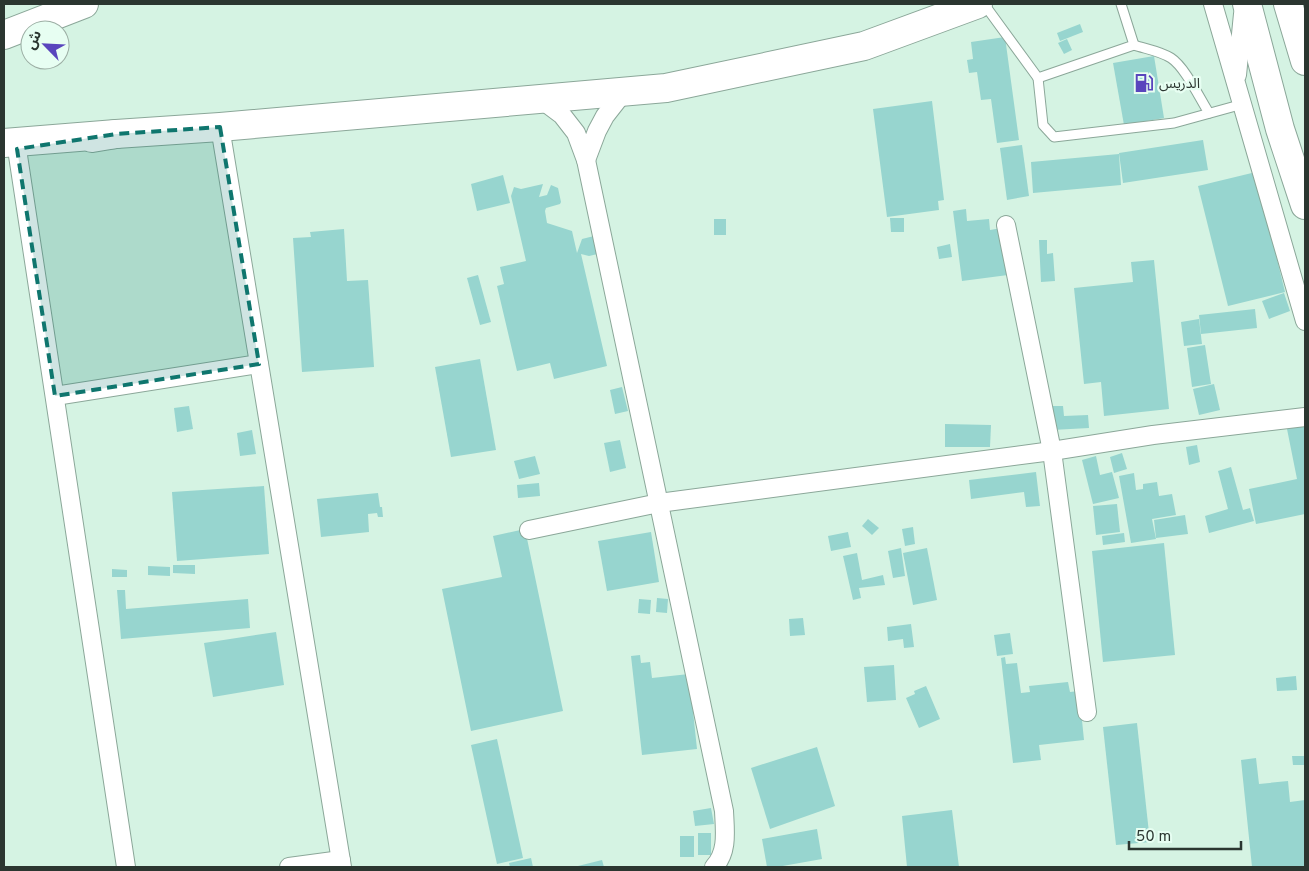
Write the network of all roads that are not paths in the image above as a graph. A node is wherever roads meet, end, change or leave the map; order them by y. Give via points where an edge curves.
1 (84, 4) edge
2 (978, 4) edge
3 (984, 4) edge
4 (1121, 4) edge
5 (1213, 4) edge
6 (1242, 4) edge
7 (1247, 4) edge
8 (1288, 4) edge
9 (4, 35) edge
10 (1134, 45) junction
11 (1305, 61) edge
12 (1038, 78) junction
13 (1237, 82) junction
14 (623, 93) junction
15 (542, 100) junction
16 (1243, 104) junction
17 (1209, 113) junction
18 (220, 127) junction
19 (1280, 129) junction
20 (1252, 135) junction
21 (8, 148) edge
22 (586, 160) junction
23 (1305, 205) edge
24 (1006, 225) dead end
25 (1305, 321) edge
26 (259, 364) junction
27 (55, 396) junction
28 (1305, 417) edge
29 (1052, 451) junction
30 (659, 503) junction
31 (530, 530) dead end
32 (1087, 712) dead end
33 (342, 864) edge
34 (126, 867) edge
35 (289, 867) edge
36 (714, 867) edge

1 - 9 main road
2 - 14 main road via 864,46 666,88
3 - 12 lane
4 - 10 lane
5 - 13 street
6 - 13 street via 1244,17
7 - 19 main road
8 - 11 main road
10 - 12 lane
10 - 17 lane via 1172,58
12 - 17 lane via 1043,126 1054,137 1174,123
13 - 16 street
14 - 15 main road
14 - 22 street via 605,116
15 - 18 main road
15 - 22 street via 562,115 576,133
16 - 17 lane
16 - 20 street
18 - 21 main road via 116,134
18 - 26 street
19 - 20 street
19 - 23 main road
20 - 25 street
21 - 27 street
22 - 30 street
24 - 29 street
26 - 27 street
26 - 33 street
27 - 34 street
28 - 29 street
29 - 30 street
29 - 32 street
30 - 31 street
30 - 36 street via 724,811 723,852
33 - 35 street

